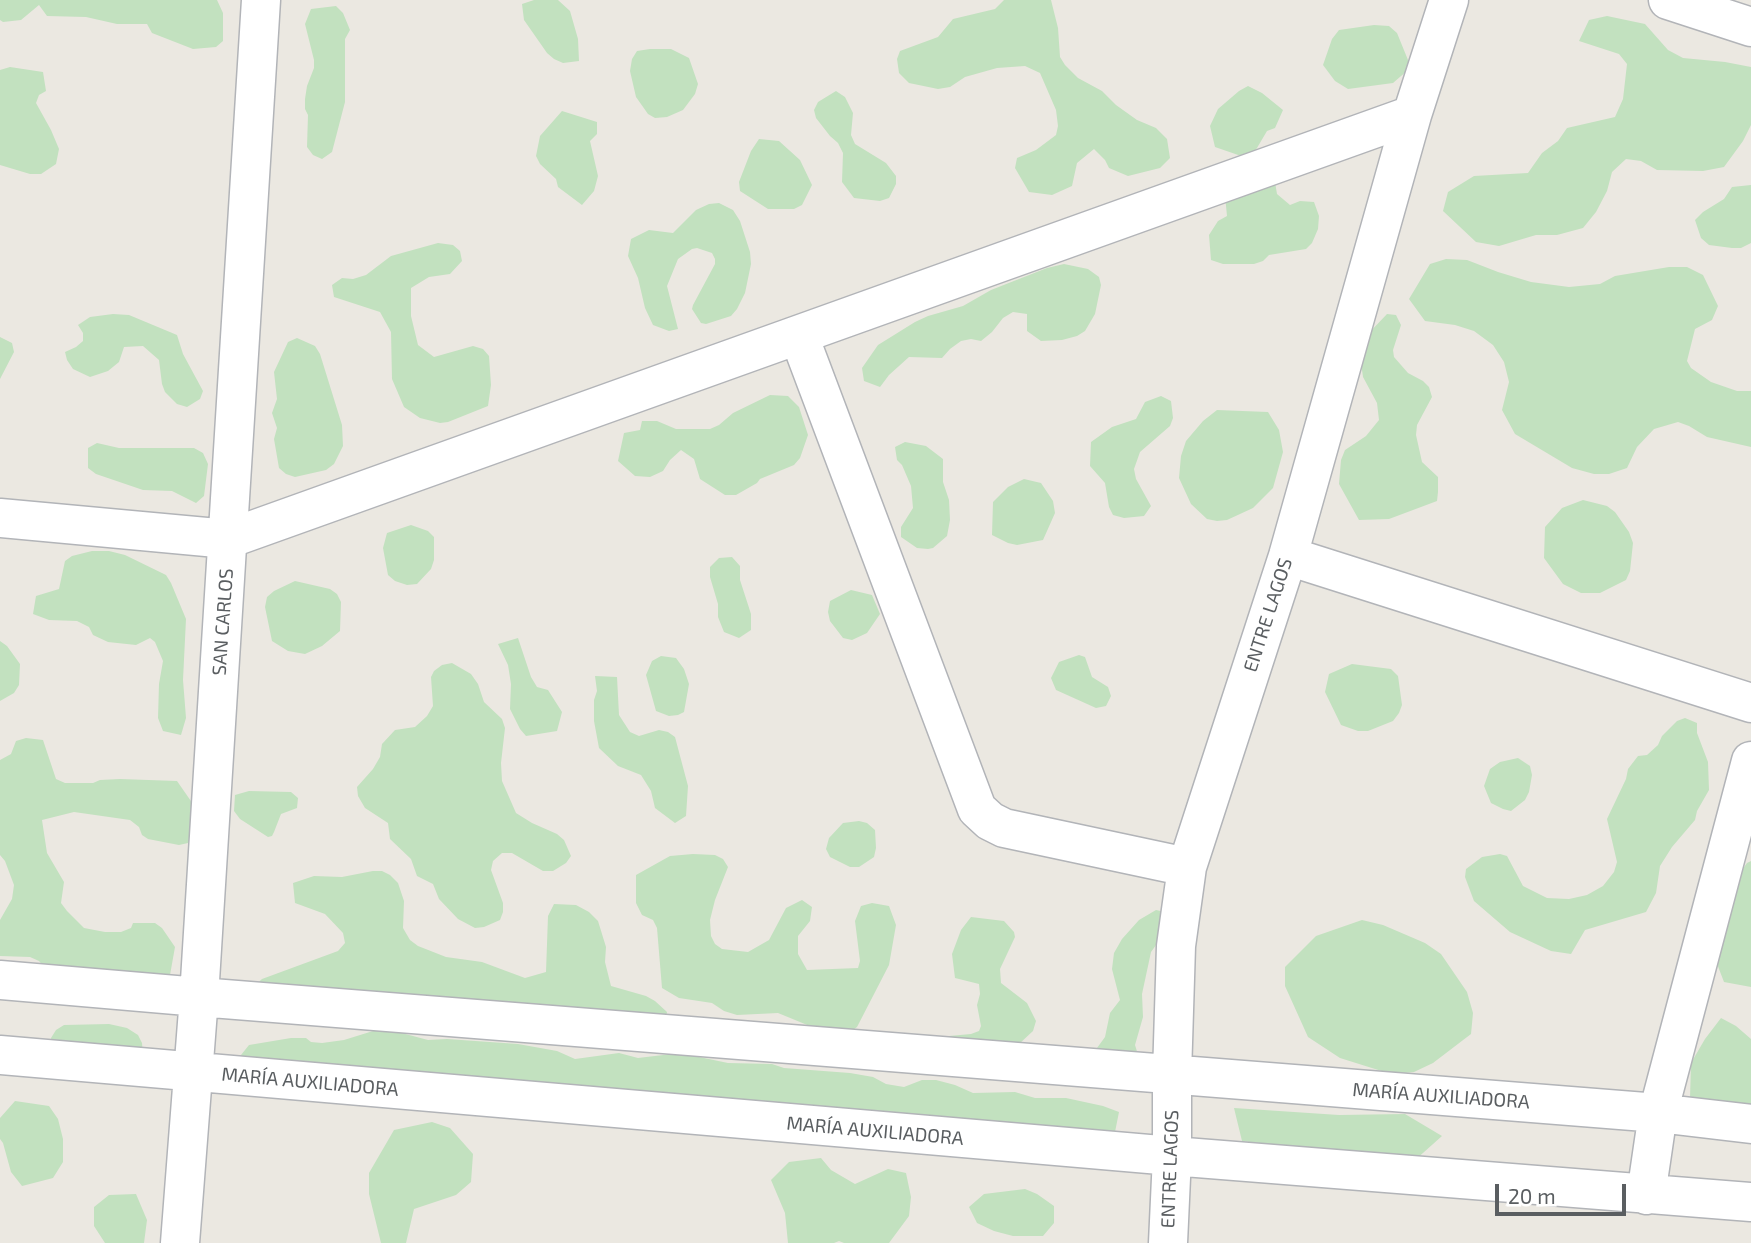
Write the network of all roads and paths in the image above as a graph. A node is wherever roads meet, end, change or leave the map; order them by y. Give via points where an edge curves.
1 (261, 0) edge
2 (1449, 0) edge
3 (1668, 0) edge
4 (1751, 27) edge
5 (1412, 115) junction
6 (799, 335) junction
7 (0, 517) edge
8 (228, 539) junction
9 (1288, 556) junction
10 (1751, 703) edge
11 (1751, 761) edge
12 (1187, 867) junction
13 (0, 979) edge
14 (199, 997) junction
15 (0, 1055) edge
16 (192, 1072) junction
17 (1172, 1075) junction
18 (1658, 1113) junction
19 (1751, 1124) edge
20 (1172, 1156) junction
21 (1646, 1195) junction
22 (1751, 1202) edge
23 (180, 1243) edge
24 (1168, 1243) edge

1 - 8 street, SAN CARLOS
2 - 5 street, ENTRE LAGOS
3 - 4 street
5 - 6 street
5 - 9 street, ENTRE LAGOS
6 - 8 street
6 - 12 street via 976,809 1004,828
7 - 8 street
8 - 14 street, SAN CARLOS
9 - 10 street
9 - 12 street, ENTRE LAGOS
11 - 18 street
12 - 17 street, ENTRE LAGOS via 1176,947
13 - 14 street, MARÍA AUXILIADORA
14 - 16 street, SAN CARLOS
14 - 17 street, MARÍA AUXILIADORA
15 - 16 street, MARÍA AUXILIADORA
16 - 20 street, MARÍA AUXILIADORA
16 - 23 street, SAN CARLOS
17 - 18 street, MARÍA AUXILIADORA
17 - 20 street, ENTRE LAGOS
18 - 19 street, MARÍA AUXILIADORA
18 - 21 street
20 - 21 street, MARÍA AUXILIADORA
20 - 24 street, ENTRE LAGOS
21 - 22 street, MARÍA AUXILIADORA

